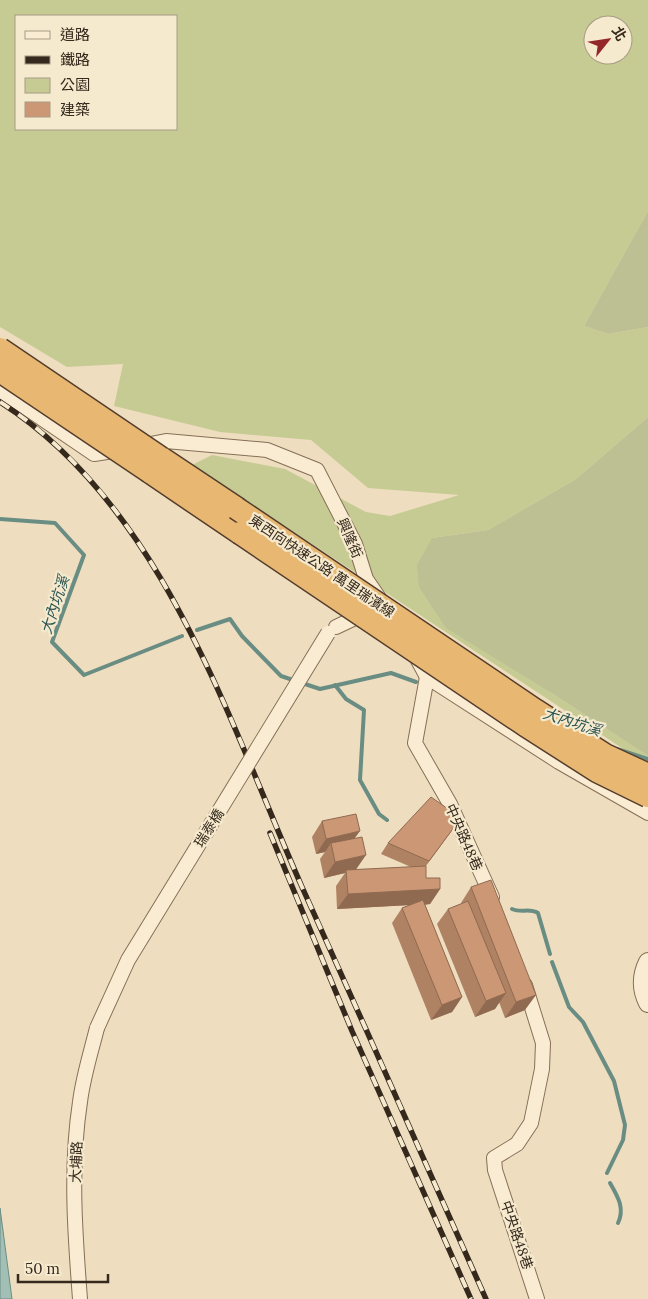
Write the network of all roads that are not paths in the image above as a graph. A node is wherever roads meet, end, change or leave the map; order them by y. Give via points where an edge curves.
1 (0, 349) edge
2 (0, 371) edge
3 (0, 390) edge
4 (156, 465) junction
5 (366, 579) junction
6 (399, 629) junction
7 (332, 630) junction
8 (427, 677) junction
9 (648, 775) edge
10 (648, 796) edge
11 (648, 813) edge
12 (500, 911) edge
13 (646, 965) edge
14 (522, 974) edge
15 (648, 1003) edge
16 (97, 1028) joint
17 (80, 1299) edge
18 (537, 1299) edge

1 - 4 highway, 東西向快速公路 萬里瑞濱線, bridge
2 - 4 highway, 東西向快速公路 萬里瑞濱線, bridge
3 - 5 street, 興隆街 via 94,454 166,441 267,450 317,470 355,544
4 - 9 highway, 東西向快速公路 萬里瑞濱線, bridge via 236,508 558,725 605,755
4 - 10 highway, 東西向快速公路 萬里瑞濱線, bridge via 240,533 525,725 597,770
5 - 6 street, 興隆街
5 - 7 street
6 - 7 street via 378,618 355,618
6 - 8 street, 興隆街
7 - 16 street, 瑞泰橋, bridge via 128,960
8 - 11 street, 興隆街 via 559,762
8 - 12 street, 中央路48巷 via 416,743 450,804
13 - 15 street via 641,990
14 - 18 street, 中央路48巷 via 543,1043 542,1069 532,1123 517,1144 494,1158 494,1170
16 - 17 street, 大埔路 via 80,1101 76,1161 74,1222

